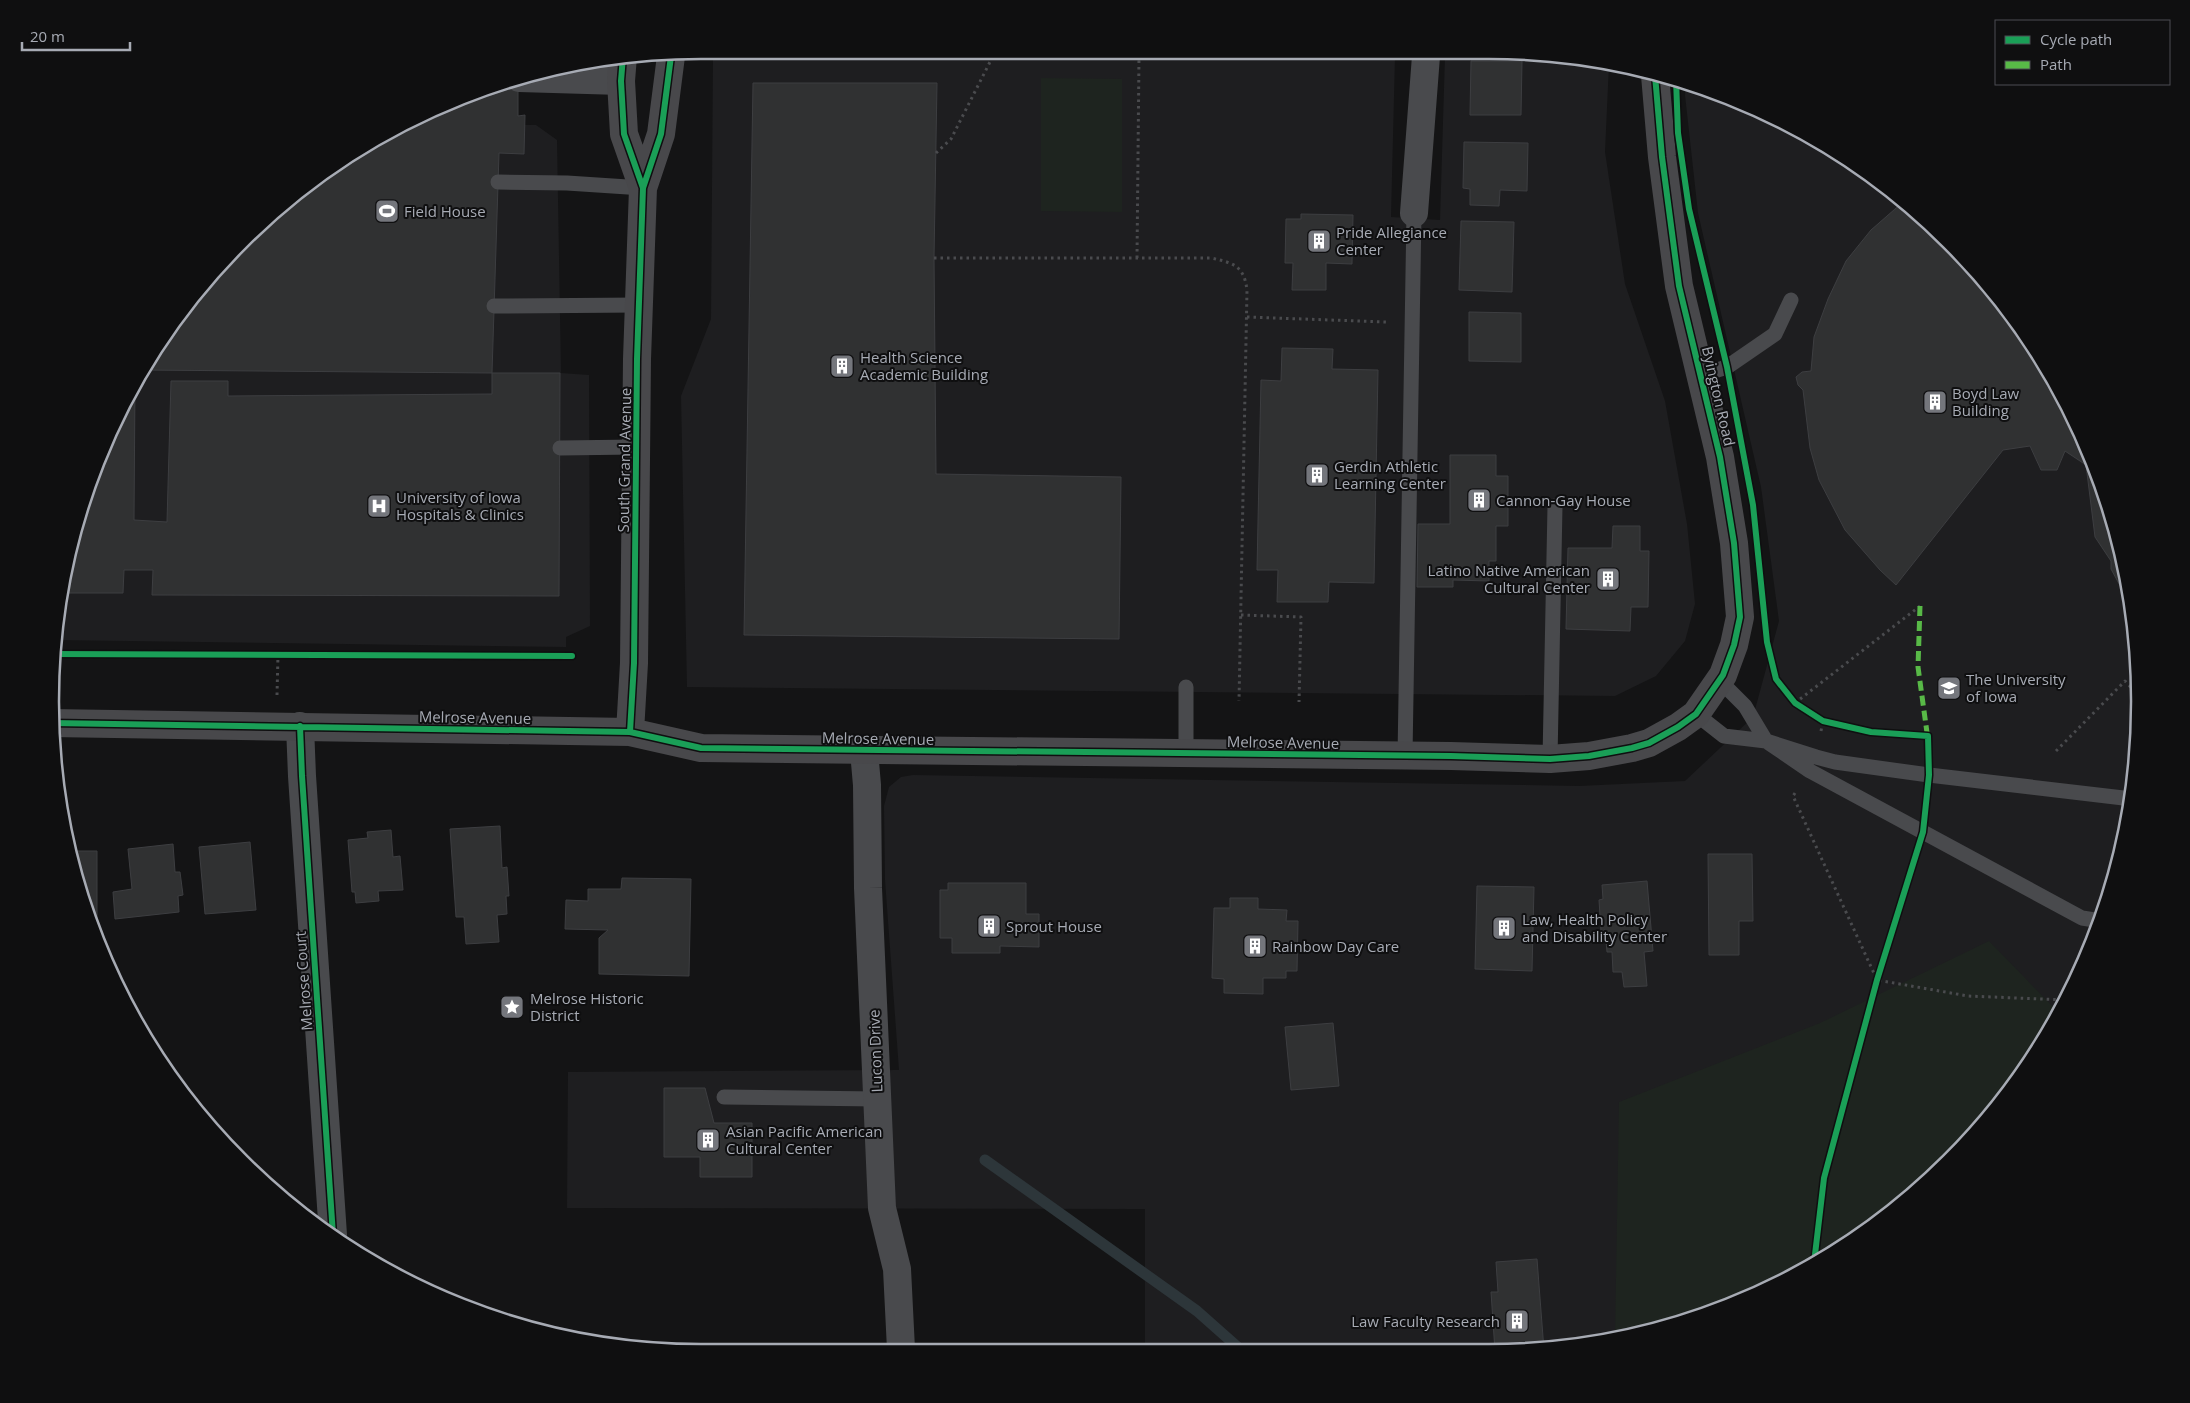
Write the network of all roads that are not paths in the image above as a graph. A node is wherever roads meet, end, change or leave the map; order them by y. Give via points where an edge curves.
1 (1426, 59) edge
2 (671, 60) edge
3 (622, 68) edge
4 (566, 74) edge
5 (1656, 81) edge
6 (498, 182) dead end
7 (643, 188) junction
8 (1414, 213) joint
9 (1791, 300) dead end
10 (639, 305) junction
11 (494, 306) dead end
12 (1701, 375) junction
13 (636, 447) junction
14 (560, 448) dead end
15 (1555, 506) dead end
16 (1719, 680) junction
17 (1186, 687) dead end
18 (1696, 714) junction
19 (60, 723) edge
20 (300, 726) junction
21 (630, 732) junction
22 (1766, 741) junction
23 (864, 751) junction
24 (1186, 753) junction
25 (1405, 756) junction
26 (1550, 758) junction
27 (1813, 764) junction
28 (2124, 798) edge
29 (2093, 920) edge
30 (724, 1097) dead end
31 (877, 1099) junction
32 (332, 1228) edge
33 (901, 1344) edge

1 - 8 street
2 - 7 main road, South Grand Avenue via 662,134
3 - 4 street
3 - 7 main road, South Grand Avenue via 624,134
5 - 12 main road, Byington Road via 1679,286
6 - 7 lane
7 - 10 main road, South Grand Avenue
8 - 25 lane
9 - 12 lane via 1775,334 1726,367
10 - 11 lane
10 - 13 main road, South Grand Avenue
12 - 16 main road, Byington Road via 1720,457 1734,543 1740,617 1734,645
13 - 14 lane
13 - 21 main road, South Grand Avenue via 634,663
15 - 26 lane
16 - 18 main road, Byington Road
16 - 22 lane via 1745,706
17 - 24 lane
18 - 22 lane via 1724,736
18 - 26 main road, Melrose Avenue via 1649,743 1589,756
19 - 20 main road, Melrose Avenue
20 - 21 main road, Melrose Avenue
20 - 32 street, Melrose Court
21 - 23 main road, Melrose Avenue via 701,748
22 - 27 lane
23 - 24 main road, Melrose Avenue
23 - 31 street, Lucon Drive
24 - 25 main road, Melrose Avenue
25 - 26 main road, Melrose Avenue
27 - 28 lane
27 - 29 lane via 2082,918
30 - 31 lane
31 - 33 street, Lucon Drive via 882,1208 897,1270

